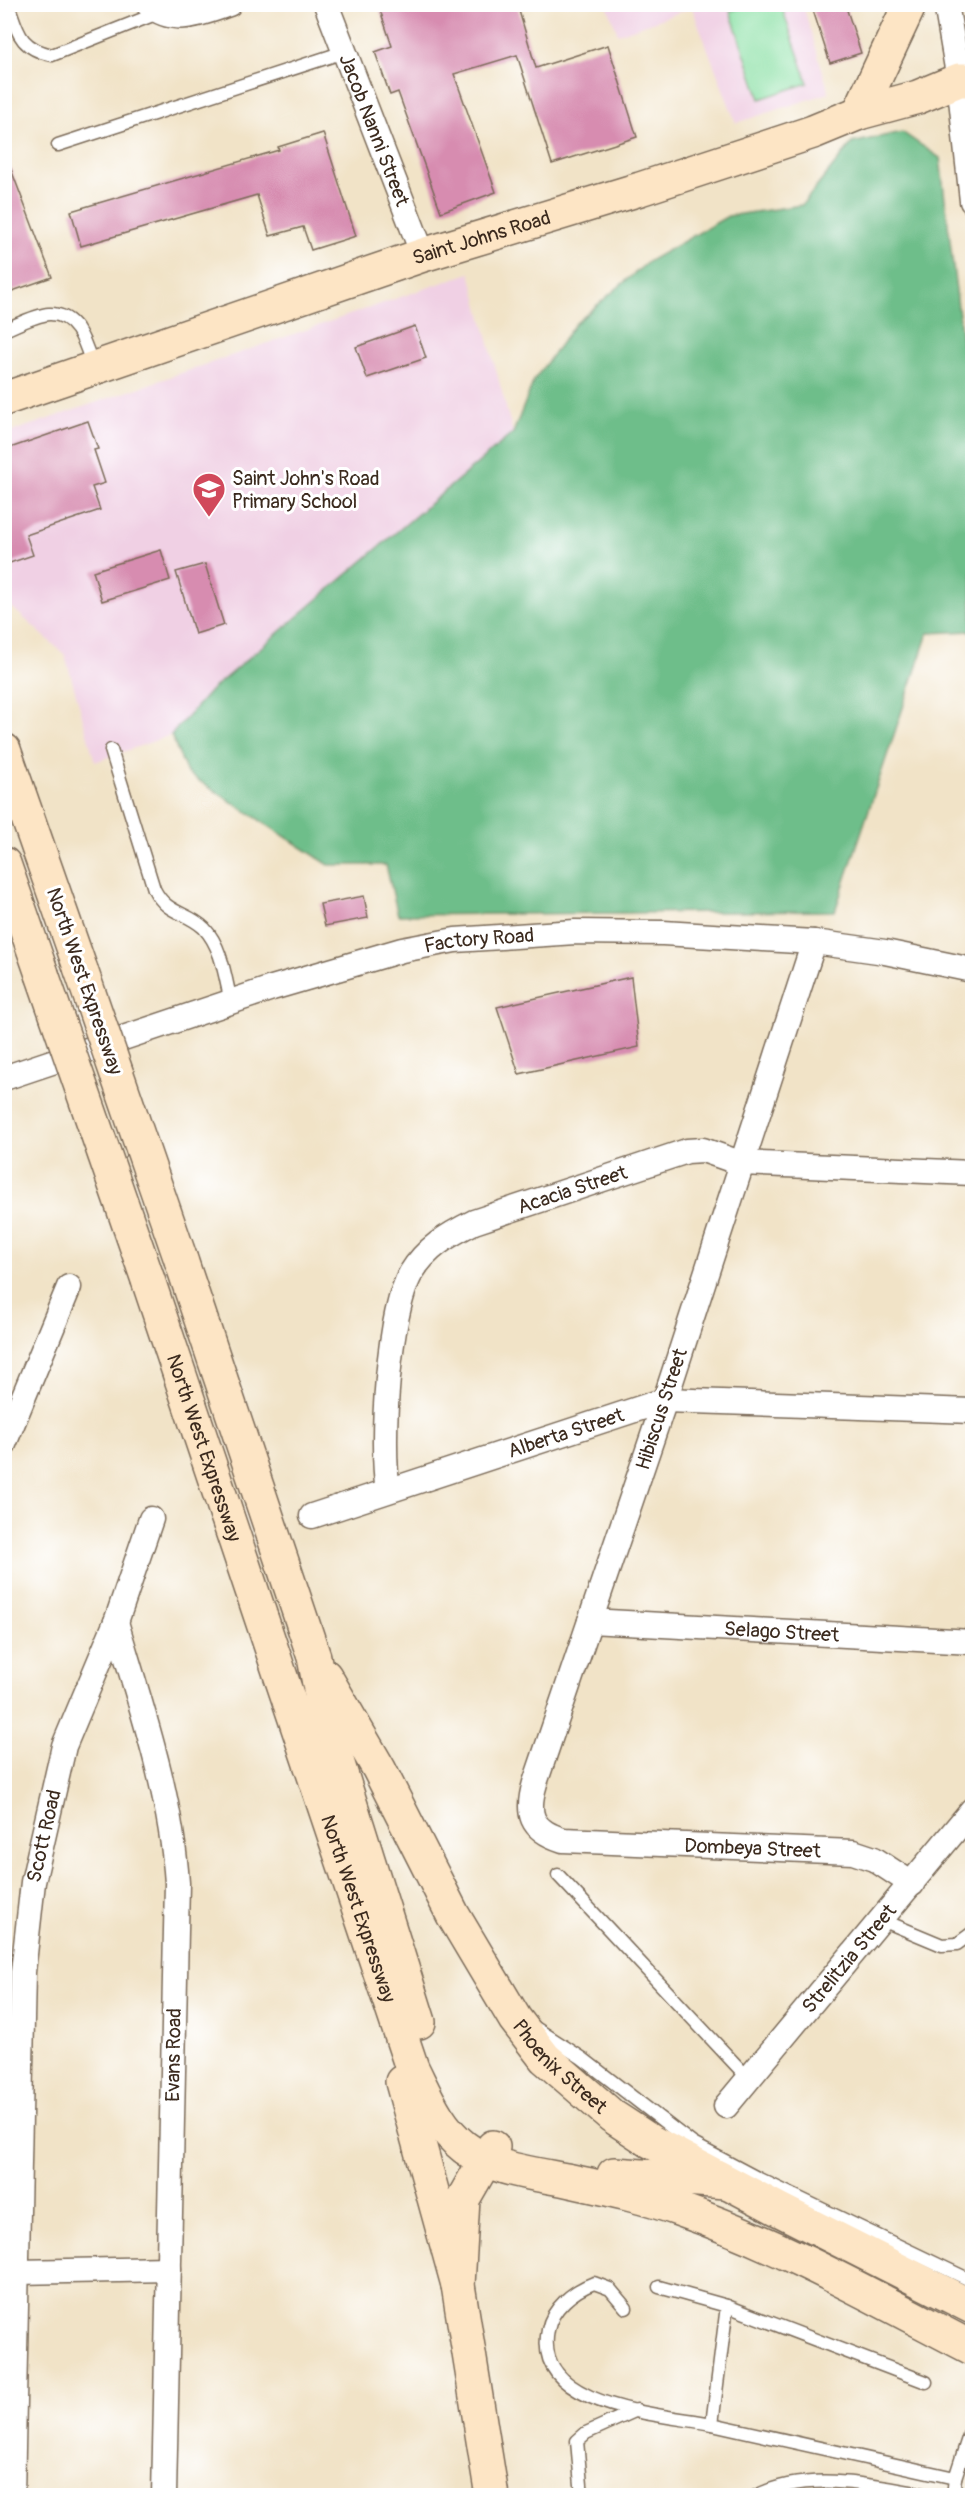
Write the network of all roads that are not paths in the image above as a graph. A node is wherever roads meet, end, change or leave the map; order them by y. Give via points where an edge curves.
1 (8, 4) edge
2 (229, 4) edge
3 (326, 4) edge
4 (910, 4) edge
5 (946, 4) edge
6 (153, 9) edge
7 (344, 52) junction
8 (966, 80) edge
9 (859, 113) junction
10 (58, 145) dead end
11 (972, 201) edge
12 (423, 255) junction
13 (4, 330) edge
14 (93, 369) junction
15 (4, 399) edge
16 (4, 750) edge
17 (111, 750) dead end
18 (4, 864) edge
19 (814, 942) junction
20 (972, 970) edge
21 (231, 1002) junction
22 (4, 1078) edge
23 (740, 1163) junction
24 (972, 1173) edge
25 (69, 1287) dead end
26 (665, 1400) junction
27 (972, 1411) edge
28 (4, 1444) edge
29 (388, 1490) junction
30 (312, 1516) dead end
31 (152, 1519) dead end
32 (590, 1621) junction
33 (116, 1622) junction
34 (972, 1642) edge
35 (314, 1657) junction
36 (972, 1810) edge
37 (585, 1842) joint
38 (558, 1875) dead end
39 (912, 1884) junction
40 (352, 1889) junction
41 (882, 1920) junction
42 (972, 1933) edge
43 (515, 2019) junction
44 (749, 2079) junction
45 (726, 2106) dead end
46 (489, 2153) junction
47 (726, 2182) junction
48 (169, 2269) junction
49 (10, 2277) edge
50 (972, 2281) edge
51 (458, 2285) junction
52 (659, 2287) dead end
53 (727, 2306) junction
54 (972, 2307) edge
55 (626, 2308) dead end
56 (972, 2348) edge
57 (926, 2382) dead end
58 (637, 2410) junction
59 (712, 2424) junction
60 (972, 2426) edge
61 (928, 2472) junction
62 (955, 2478) junction
63 (928, 2495) edge
64 (12, 2496) edge
65 (164, 2496) edge
66 (492, 2496) edge
67 (582, 2496) edge
68 (756, 2496) edge
69 (953, 2496) edge

1 - 6 lane via 21,40 38,52 52,55
2 - 6 street via 191,17 174,18
3 - 7 street, Jacob Nanni Street
4 - 9 main road
5 - 8 street
7 - 10 lane
7 - 12 street, Jacob Nanni Street
8 - 9 main road, Saint Johns Road
8 - 11 street
9 - 12 main road, Saint Johns Road via 640,189
12 - 14 main road, Saint Johns Road
13 - 14 lane via 49,314 68,320 83,336
14 - 15 main road, Saint Johns Road
16 - 35 main road, North West Expressway, bridge
17 - 21 lane via 154,889 161,902 202,926 213,940
18 - 40 main road, North West Expressway, bridge
19 - 20 street, Factory Road
19 - 21 street, Factory Road via 574,932 466,939 402,950
19 - 23 street, Hibiscus Street
21 - 22 street, Factory Road
23 - 24 street, Acacia Street
23 - 26 street, Hibiscus Street
23 - 29 street, Acacia Street via 703,1150 666,1156 474,1222 447,1235 430,1249 406,1282 396,1314 383,1446
25 - 28 street
26 - 27 street, Alberta Street
26 - 29 street, Alberta Street
26 - 32 street, Hibiscus Street
29 - 30 street, Alberta Street
31 - 33 street, Scott Road
32 - 34 street, Selago Street
32 - 37 street, Hibiscus Street via 530,1802 530,1815 549,1835
33 - 48 street, Evans Road via 155,1755 174,1849 177,1895
33 - 49 street, Scott Road via 64,1746 33,1882 23,1972
35 - 43 main road, Phoenix Street via 379,1769 453,1915
35 - 46 main road via 328,1732 434,2071 455,2113
36 - 39 street, Strelitzia Street
37 - 39 street, Dombeya Street via 853,1852 874,1859
38 - 44 lane
39 - 41 street, Strelitzia Street
40 - 46 main road, North West Expressway via 412,2068 433,2111 464,2148
40 - 51 main road
41 - 42 lane via 942,1945 957,1944
41 - 44 street, Strelitzia Street
43 - 47 main road, Phoenix Street via 545,2058 612,2116
43 - 50 lane via 565,2046 693,2144
44 - 45 street, Strelitzia Street
46 - 47 main road via 634,2177
46 - 51 main road via 463,2199
46 - 56 main road via 519,2171 629,2193 681,2209 833,2277
47 - 54 main road, Phoenix Street
48 - 49 street
48 - 65 street, Evans Road
49 - 64 street, Scott Road
51 - 66 main road
52 - 53 lane
53 - 57 lane
53 - 59 lane
55 - 58 lane via 606,2286 589,2284 556,2310 547,2333 548,2352 562,2381 578,2392 596,2401
58 - 59 lane
58 - 67 lane via 577,2441
59 - 61 lane
60 - 62 lane
61 - 62 lane
61 - 63 lane
62 - 69 lane
63 - 68 lane via 827,2482 792,2484

